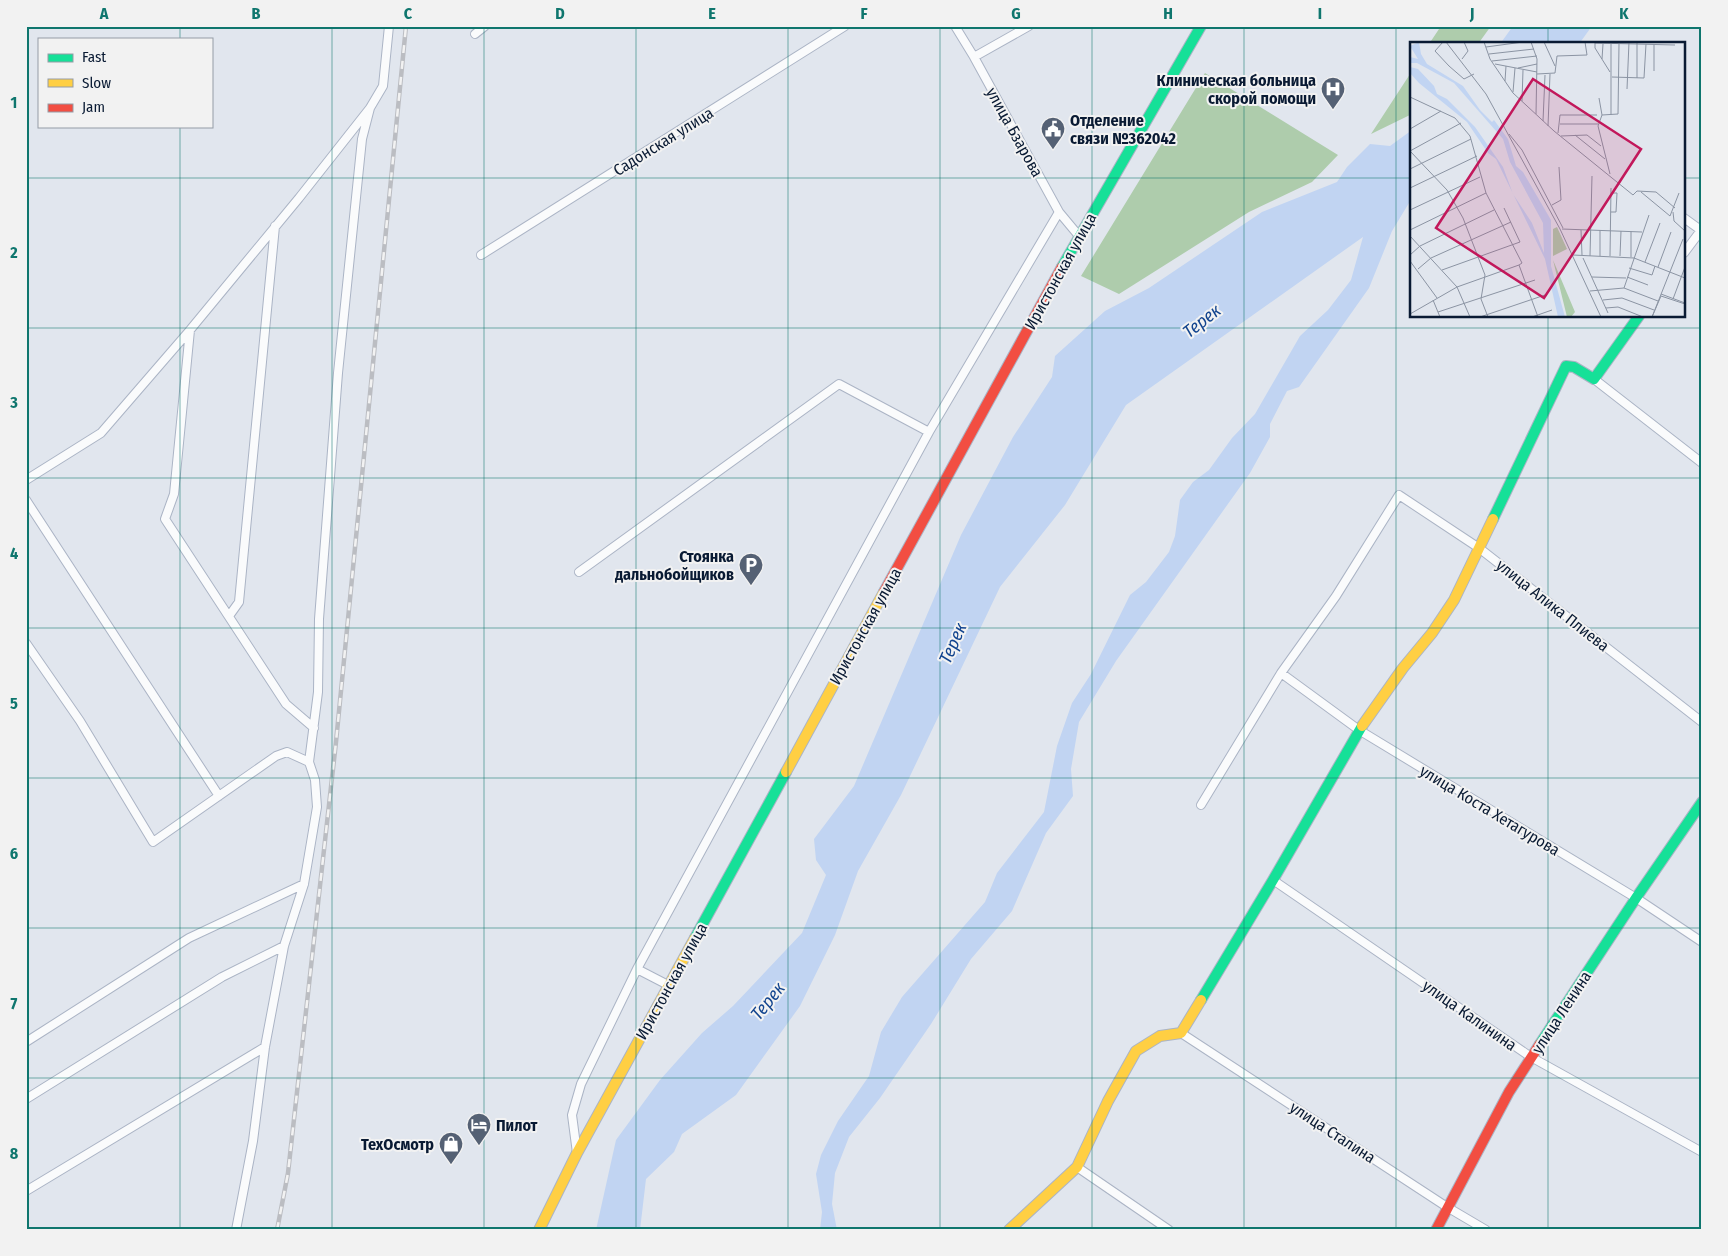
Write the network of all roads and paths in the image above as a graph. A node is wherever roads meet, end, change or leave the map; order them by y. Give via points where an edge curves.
1 (389, 26) edge
2 (485, 26) edge
3 (845, 26) edge
4 (955, 26) edge
5 (1029, 26) edge
6 (1201, 26) edge
7 (476, 34) dead end
8 (974, 57) junction
9 (370, 108) junction
10 (1059, 212) junction
11 (1686, 219) edge
12 (275, 226) junction
13 (1701, 230) edge
14 (1079, 236) junction
15 (1686, 250) edge
16 (481, 256) dead end
17 (1638, 318) edge
18 (190, 330) junction
19 (1594, 379) junction
20 (929, 432) junction
21 (1702, 463) edge
22 (26, 480) edge
23 (26, 500) edge
24 (1479, 548) junction
25 (579, 572) dead end
26 (230, 616) junction
27 (26, 643) edge
28 (1280, 673) junction
29 (1702, 722) edge
30 (314, 728) junction
31 (1359, 730) junction
32 (309, 762) junction
33 (219, 796) junction
34 (1702, 802) edge
35 (1202, 805) dead end
36 (1273, 880) junction
37 (304, 884) junction
38 (1636, 898) junction
39 (1702, 942) edge
40 (284, 946) junction
41 (638, 969) junction
42 (668, 985) junction
43 (1181, 1033) junction
44 (26, 1042) edge
45 (264, 1047) junction
46 (1531, 1057) junction
47 (26, 1099) edge
48 (1702, 1152) edge
49 (577, 1153) junction
50 (1078, 1167) junction
51 (26, 1192) edge
52 (1447, 1207) junction
53 (236, 1230) edge
54 (539, 1230) edge
55 (1009, 1230) edge
56 (1168, 1230) edge
57 (1436, 1230) edge
58 (1486, 1230) edge

1 - 9 street via 383,86
2 - 7 street
3 - 16 street, Садонская улица
4 - 8 street, улица Бзарова
5 - 8 street
6 - 14 street, Иристонская улица
8 - 10 street, улица Бзарова
9 - 12 street
9 - 30 street via 362,139 338,373
10 - 14 street, улица Бзарова
10 - 20 street
11 - 13 street
12 - 18 street
12 - 26 street via 239,602
13 - 15 street
14 - 42 street, Иристонская улица
17 - 19 street
18 - 22 street via 101,433
18 - 26 street via 174,494 165,519
19 - 21 street
19 - 24 street via 1566,366
20 - 25 street via 839,384
20 - 41 street
23 - 33 street
24 - 28 street, улица Алика Плиева via 1399,494 1336,596
24 - 29 street, улица Алика Плиева
24 - 31 street via 1454,600
26 - 30 street via 286,704
27 - 33 street via 80,721 153,842
28 - 31 street, улица Коста Хетагурова
28 - 35 street
30 - 32 street
31 - 36 street
31 - 38 street, улица Коста Хетагурова
32 - 33 street via 287,752 276,756
32 - 37 street via 315,780 316,807
34 - 38 street, улица Ленина
36 - 43 street
36 - 46 street, улица Калинина
37 - 40 street
37 - 44 street via 189,938
38 - 39 street, улица Коста Хетагурова
38 - 46 street, улица Ленина
40 - 45 street
40 - 47 street via 222,977
41 - 42 street
41 - 49 street via 581,1084 572,1115
42 - 49 street, Иристонская улица
43 - 50 street via 1160,1036 1136,1051 1108,1101
43 - 52 street, улица Сталина
45 - 51 street
45 - 53 street via 253,1141
46 - 48 street, улица Калинина
46 - 52 street, улица Ленина
49 - 54 street, Иристонская улица
50 - 55 street
50 - 56 street
52 - 57 street, улица Ленина
52 - 58 street, улица Сталина

